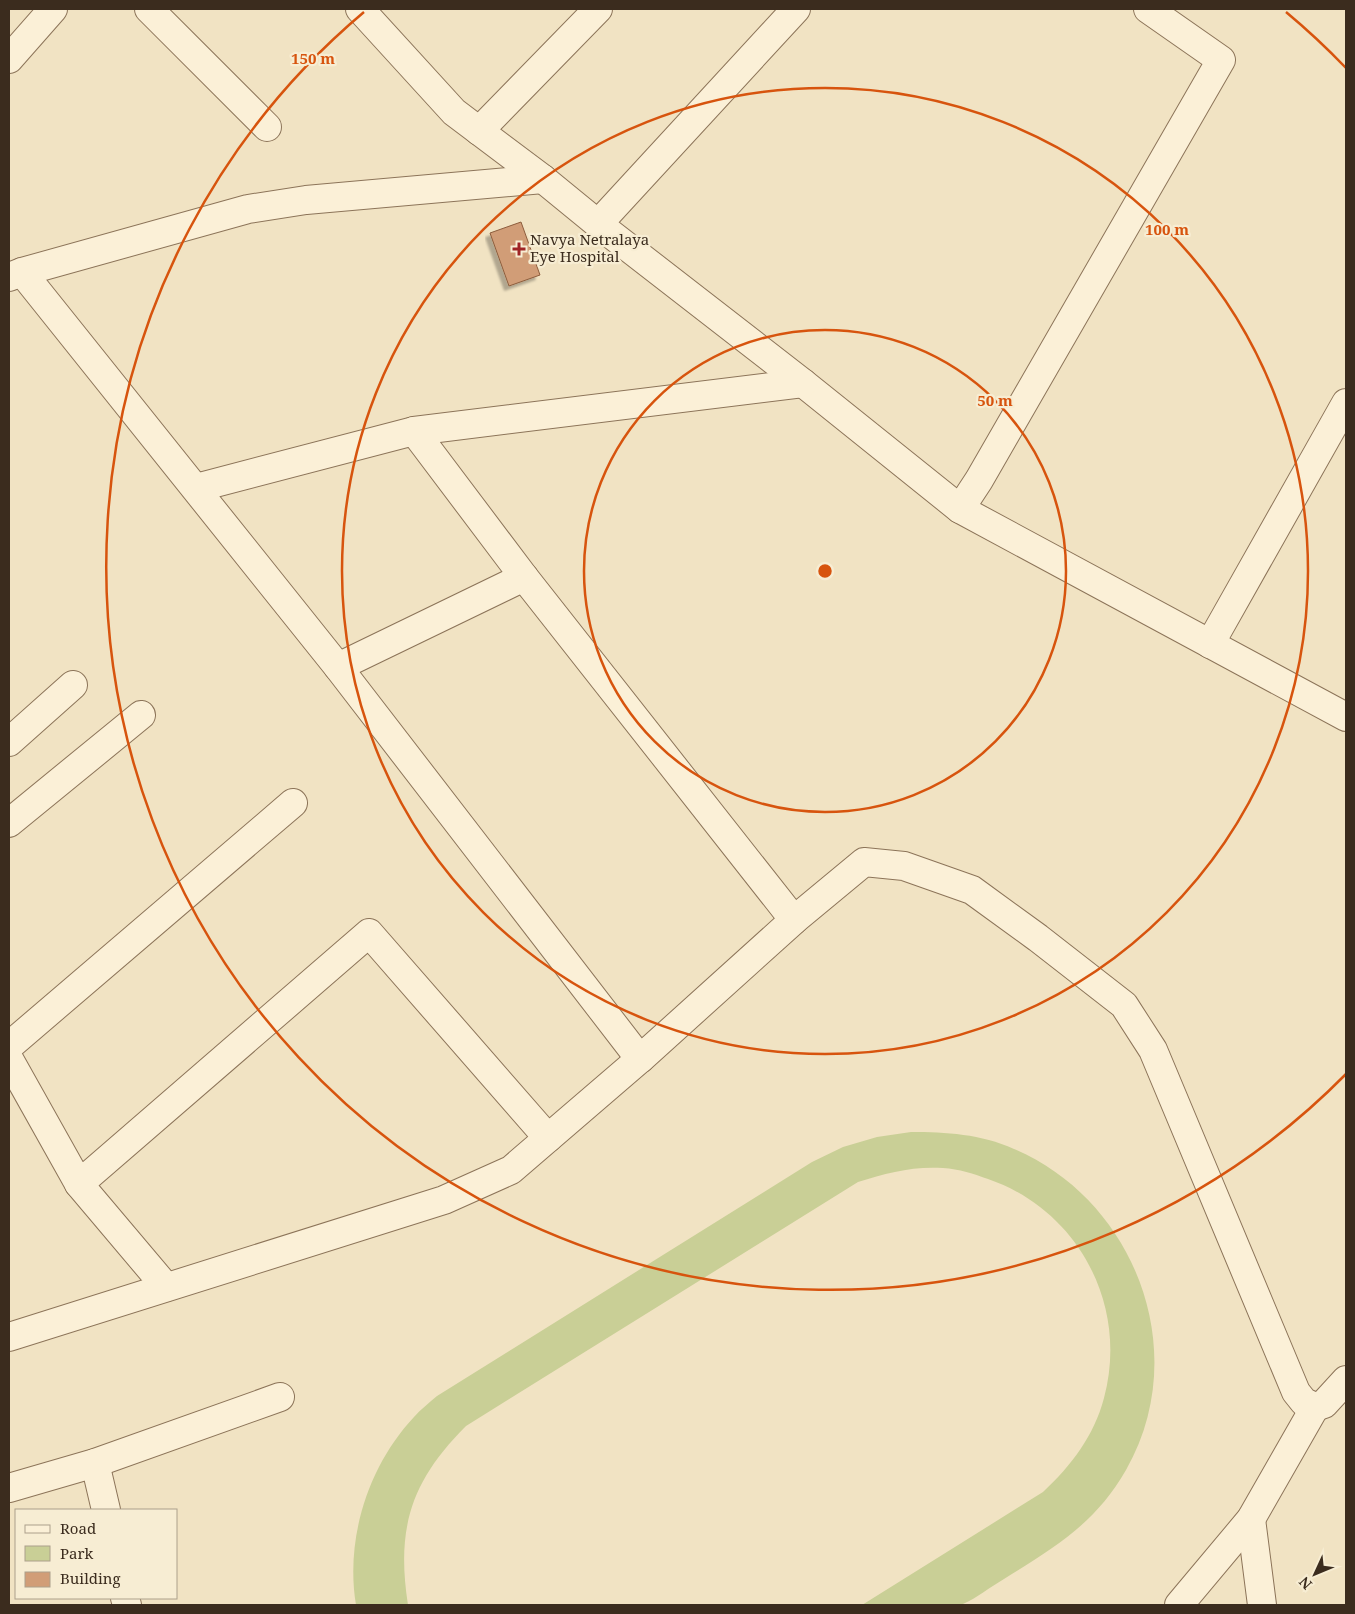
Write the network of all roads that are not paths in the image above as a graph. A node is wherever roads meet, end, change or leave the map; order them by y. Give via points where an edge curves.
1 (53, 9) edge
2 (149, 9) edge
3 (360, 9) edge
4 (598, 9) edge
5 (796, 9) edge
6 (1148, 9) edge
7 (9, 59) edge
8 (267, 127) dead end
9 (479, 131) junction
10 (543, 179) junction
11 (598, 224) junction
12 (15, 274) edge
13 (803, 383) junction
14 (1346, 403) edge
15 (414, 431) junction
16 (196, 488) junction
17 (960, 509) junction
18 (524, 577) junction
19 (1210, 644) junction
20 (338, 667) junction
21 (73, 685) dead end
22 (141, 715) dead end
23 (1346, 717) edge
24 (9, 742) edge
25 (293, 803) dead end
26 (9, 823) edge
27 (794, 920) junction
28 (9, 1046) edge
29 (640, 1058) junction
30 (9, 1060) edge
31 (548, 1138) junction
32 (79, 1184) junction
33 (166, 1287) junction
34 (9, 1337) edge
35 (1346, 1380) edge
36 (280, 1398) dead end
37 (1315, 1407) junction
38 (95, 1463) junction
39 (9, 1488) edge
40 (106, 1509) edge
41 (1251, 1519) junction
42 (1179, 1605) edge
43 (1262, 1605) edge

1 - 7 street
2 - 8 street
3 - 9 street via 454,112
4 - 9 street
5 - 11 street
6 - 17 street via 1221,60
9 - 10 street
10 - 11 street
10 - 12 street via 306,200 248,209
11 - 13 street
12 - 16 street
13 - 15 street
13 - 17 street
14 - 19 street
15 - 16 street
15 - 18 street
16 - 20 street
17 - 19 street
18 - 20 street
18 - 27 street
19 - 23 street
20 - 29 street
21 - 24 street
22 - 26 street
25 - 28 street
27 - 29 street
27 - 37 street via 864,862 904,866 972,890 1124,1005 1153,1050 1296,1392 1304,1402
29 - 31 street
30 - 32 street
31 - 32 street via 369,933
31 - 33 street via 511,1170 444,1200
32 - 33 street
33 - 34 street
35 - 37 street via 1324,1404
36 - 38 street
37 - 41 street
38 - 39 street
38 - 40 street
41 - 42 street
41 - 43 street

